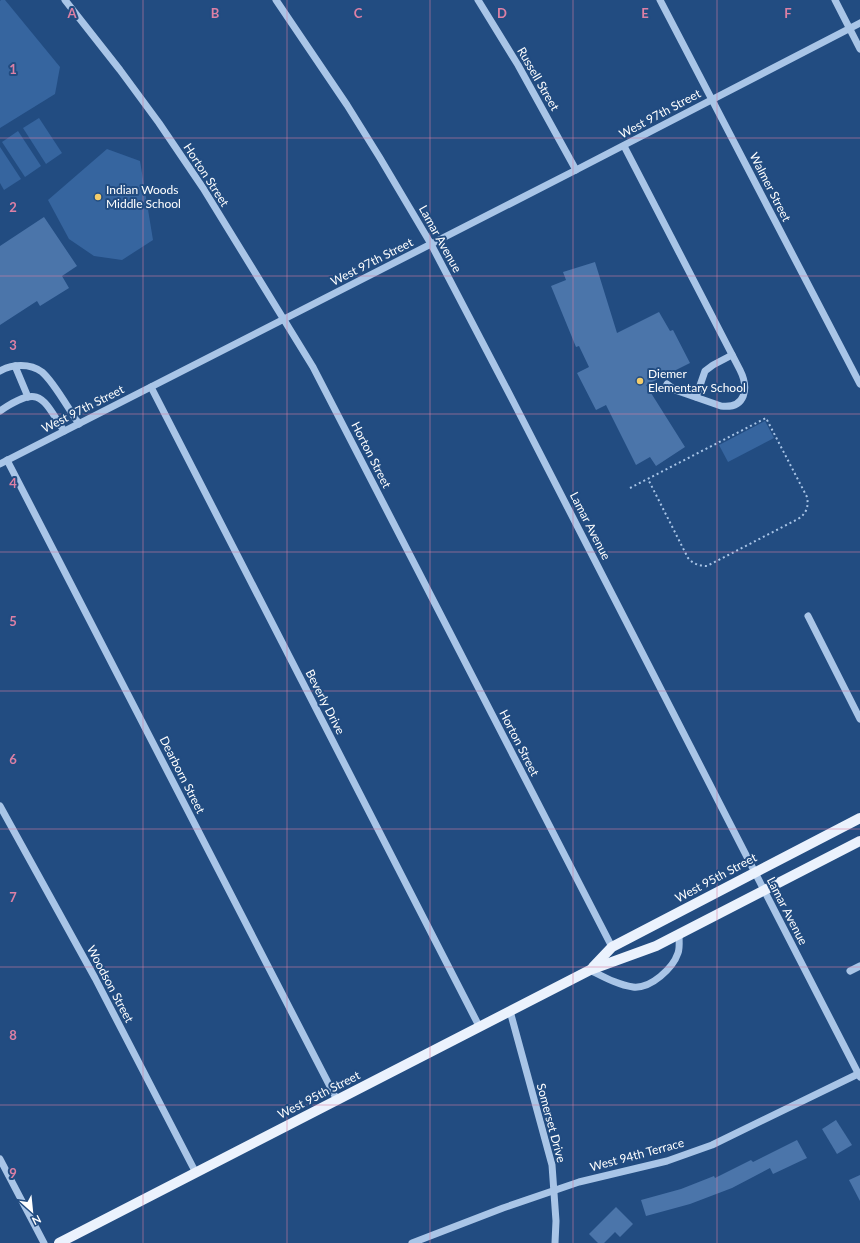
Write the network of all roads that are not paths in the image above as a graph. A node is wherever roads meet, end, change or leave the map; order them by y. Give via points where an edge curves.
1 (66, 0) edge
2 (276, 0) edge
3 (478, 0) edge
4 (660, 0) edge
5 (835, 0) edge
6 (860, 23) edge
7 (850, 29) junction
8 (860, 49) edge
9 (713, 99) junction
10 (624, 146) junction
11 (576, 170) junction
12 (431, 244) junction
13 (284, 320) junction
14 (732, 355) junction
15 (15, 366) junction
16 (0, 371) edge
17 (667, 384) dead end
18 (860, 384) edge
19 (152, 387) junction
20 (28, 397) junction
21 (696, 397) junction
22 (0, 411) edge
23 (79, 424) junction
24 (64, 432) junction
25 (7, 460) junction
26 (0, 464) edge
27 (808, 616) dead end
28 (860, 719) edge
29 (0, 806) edge
30 (860, 818) edge
31 (860, 842) edge
32 (755, 872) junction
33 (765, 891) junction
34 (679, 934) junction
35 (612, 948) junction
36 (860, 966) edge
37 (590, 970) junction
38 (850, 971) dead end
39 (510, 1011) junction
40 (479, 1026) junction
41 (859, 1074) edge
42 (337, 1100) junction
43 (0, 1159) edge
44 (196, 1173) junction
45 (554, 1191) junction
46 (44, 1243) edge
47 (59, 1243) edge
48 (412, 1243) edge
49 (555, 1243) edge

1 - 13 street, Horton Street via 159,123 203,188
2 - 12 street, Lamar Avenue via 347,105
3 - 11 street, Russell Street via 518,65
4 - 9 street, Walmer Street
5 - 7 street
6 - 7 street, West 97th Street
7 - 8 street
7 - 9 street, West 97th Street
9 - 10 street, West 97th Street
9 - 18 street, Walmer Street
10 - 11 street, West 97th Street
10 - 14 street
11 - 12 street, West 97th Street
12 - 13 street, West 97th Street
12 - 32 street, Lamar Avenue
13 - 19 street, West 97th Street
13 - 35 street, Horton Street via 313,366
14 - 21 street via 705,371
14 - 21 street via 745,383 745,392 741,400 731,406 721,406
15 - 16 street
15 - 20 street
15 - 23 street via 32,367 41,372
17 - 21 street via 672,389
19 - 23 street, West 97th Street
19 - 40 street, Beverly Drive
20 - 22 street via 22,397
20 - 24 street via 36,396 45,402
23 - 24 street, West 97th Street
24 - 25 street, West 97th Street
25 - 26 street, West 97th Street
25 - 42 street, Dearborn Street
27 - 28 street
29 - 44 street, Woodson Street via 95,978
30 - 32 main road, West 95th Street
31 - 33 main road, West 95th Street
32 - 33 street, Lamar Avenue
32 - 35 main road, West 95th Street
33 - 34 main road, West 95th Street
33 - 41 street, Lamar Avenue
34 - 37 main road, West 95th Street via 656,946
34 - 37 street via 679,952 670,968 653,982 635,987 616,983
35 - 37 main road, West 95th Street
36 - 38 street
37 - 39 main road, West 95th Street
39 - 40 main road, West 95th Street
39 - 45 street, Somerset Drive via 552,1165
40 - 42 main road, West 95th Street
41 - 45 street, West 94th Terrace via 712,1145 667,1161 579,1182
42 - 44 main road, West 95th Street
43 - 46 street
44 - 47 main road, West 95th Street
45 - 48 street, West 94th Terrace
45 - 49 street, Somerset Drive

